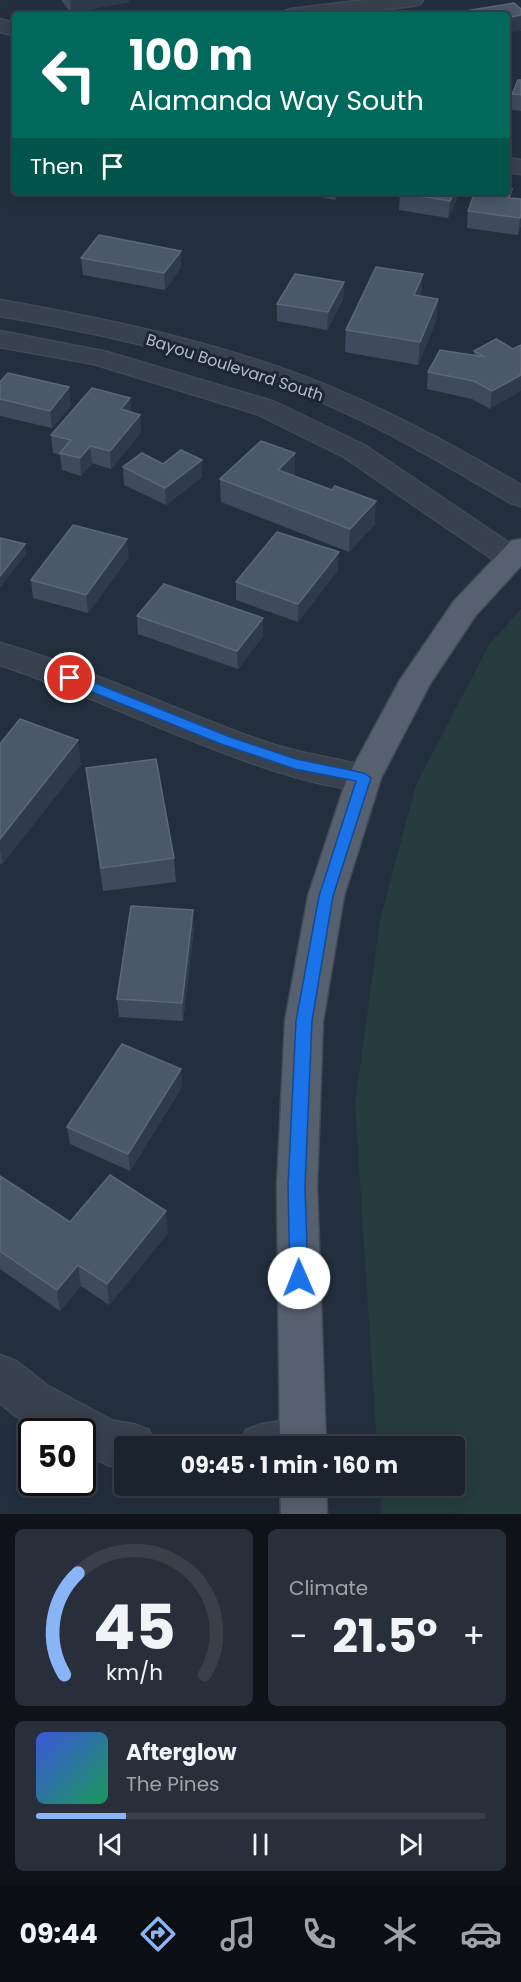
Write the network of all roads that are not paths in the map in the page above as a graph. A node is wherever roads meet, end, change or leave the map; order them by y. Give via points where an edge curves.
1 (332, 0) edge
2 (413, 0) edge
3 (306, 12) edge
4 (318, 12) edge
5 (0, 25) edge
6 (12, 41) edge
7 (0, 308) edge
8 (0, 339) edge
9 (521, 497) edge
10 (516, 553) edge
11 (0, 654) edge
12 (364, 778) junction
13 (0, 1377) edge
14 (289, 1436) edge
15 (114, 1444) edge
16 (303, 1496) edge
17 (304, 1514) edge

1 - 3 street
2 - 4 street
5 - 6 street
7 - 9 street, Bayou Boulevard South via 122,332 266,373 406,431
8 - 10 street, Bayou Boulevard South via 98,357 266,408 354,451
10 - 12 main road via 465,609 416,680
11 - 12 street via 48,669 235,744 295,764
12 - 14 main road via 326,896 304,1021
13 - 15 street via 32,1401
16 - 17 main road

